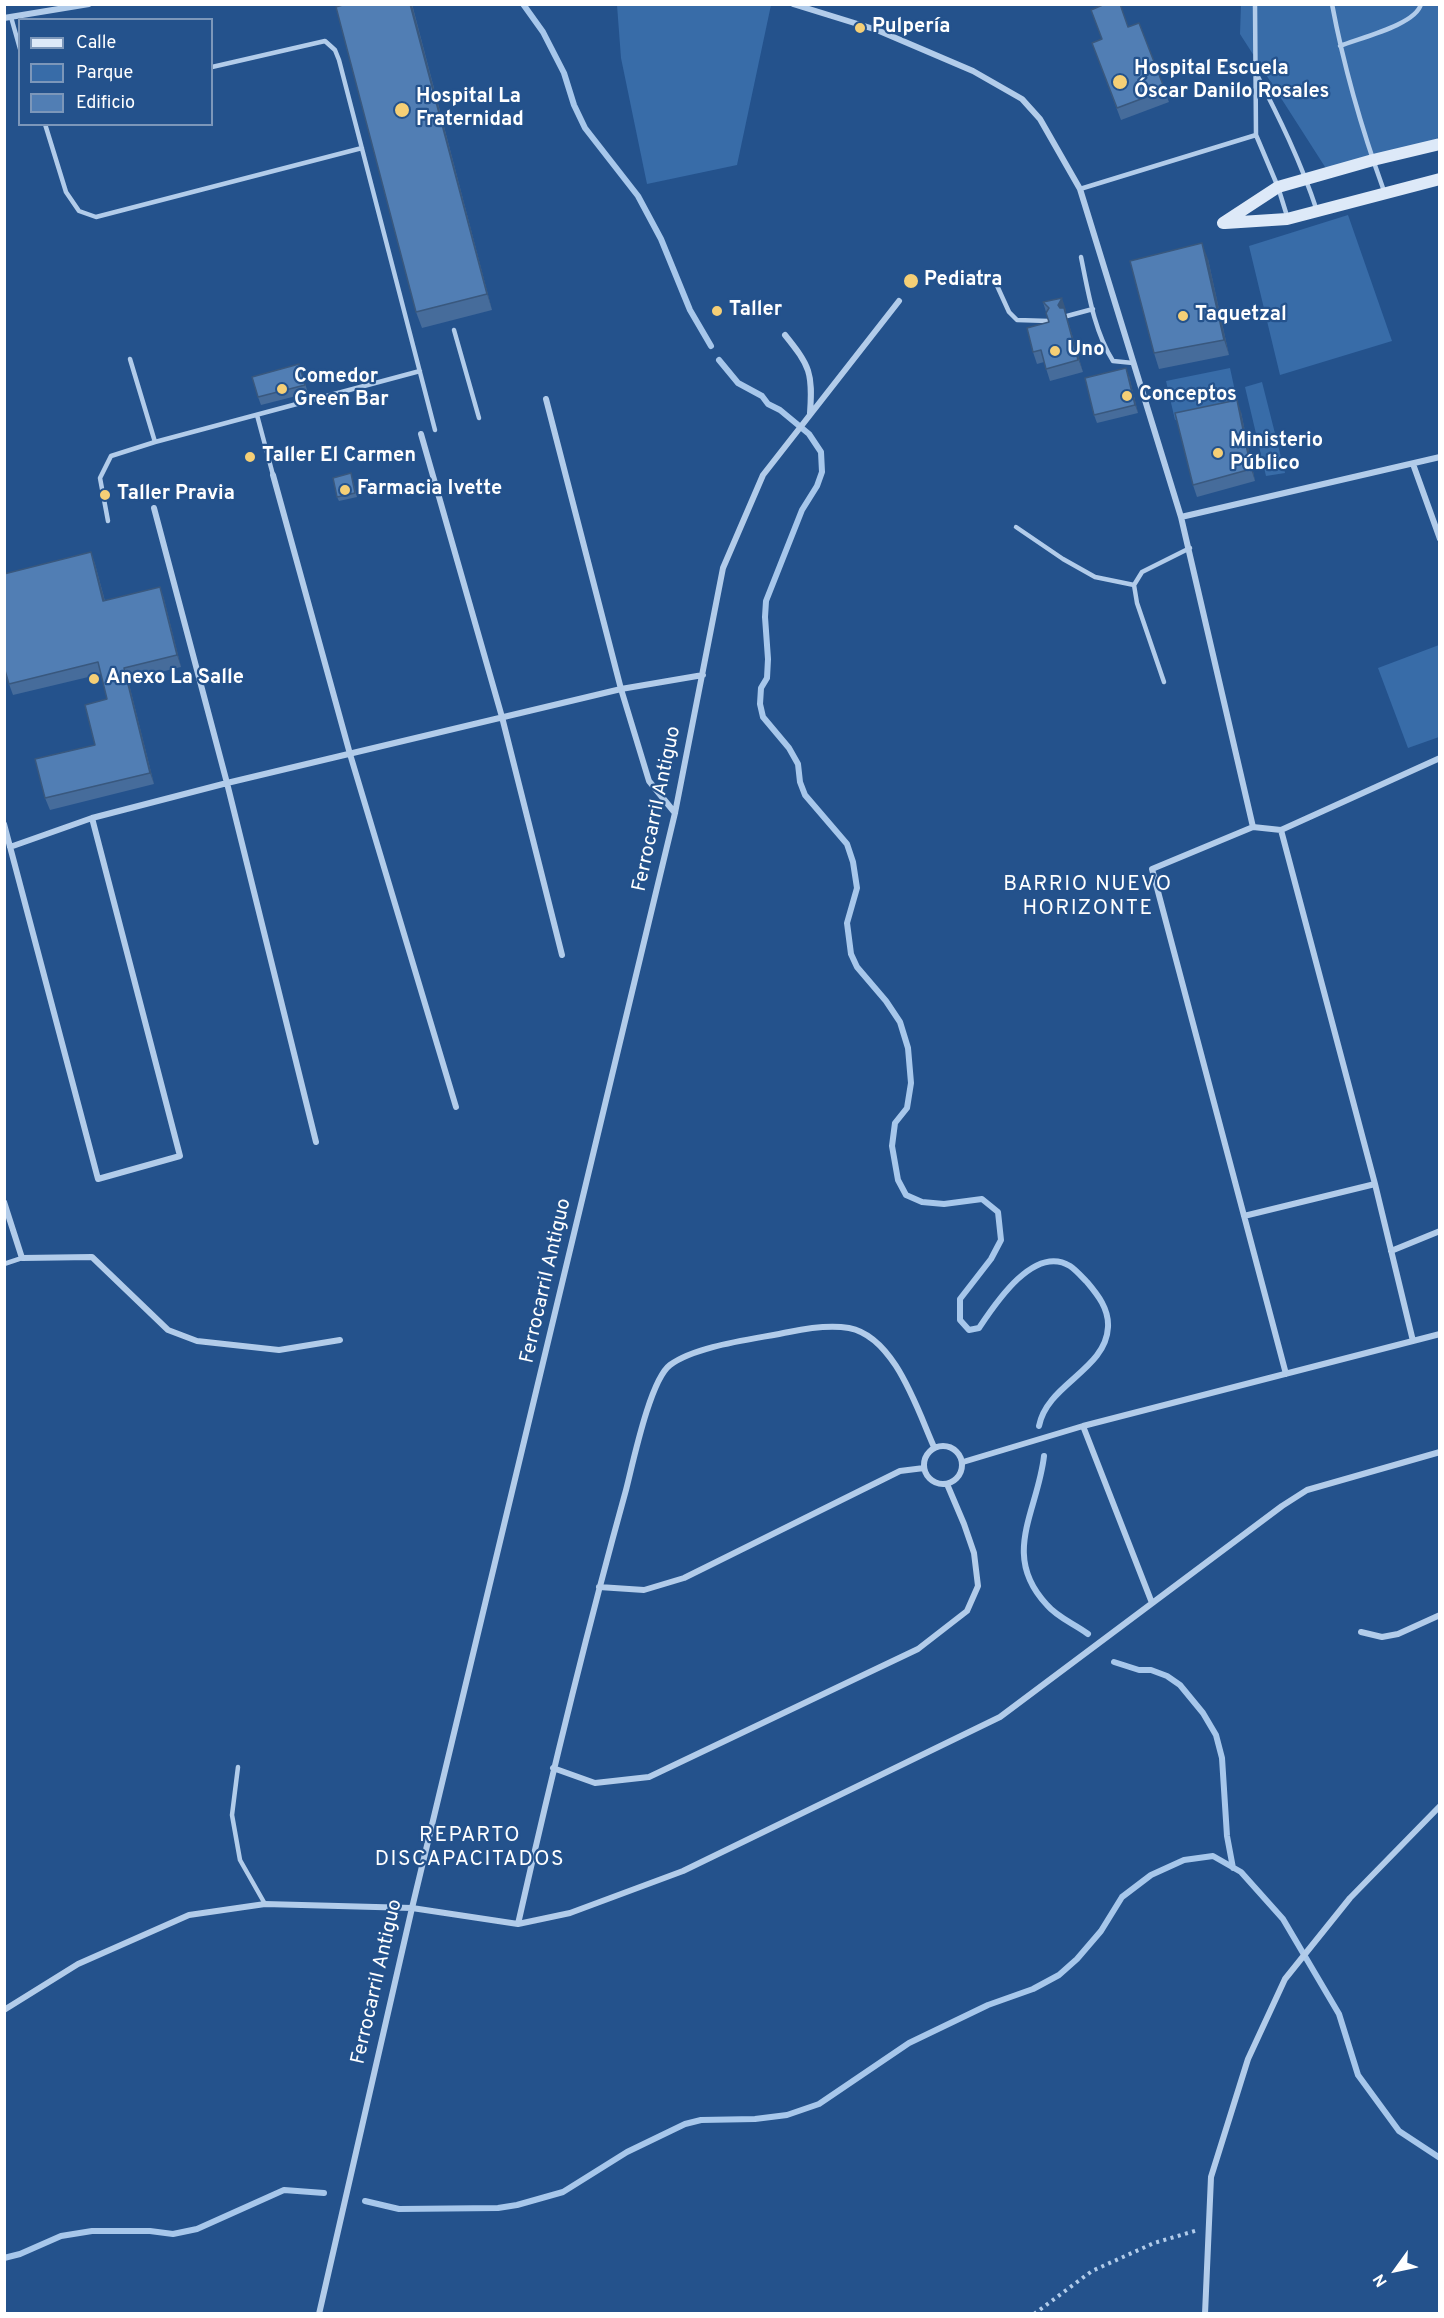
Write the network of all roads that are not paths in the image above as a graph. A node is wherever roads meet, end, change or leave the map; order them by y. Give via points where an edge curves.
1 (89, 4) edge
2 (793, 4) edge
3 (1255, 4) edge
4 (1332, 4) edge
5 (1421, 4) edge
6 (8, 18) edge
7 (18, 44) edge
8 (1340, 46) junction
9 (213, 67) edge
10 (1254, 69) junction
11 (46, 126) edge
12 (1256, 135) junction
13 (1440, 144) edge
14 (362, 148) junction
15 (1372, 160) junction
16 (1306, 178) junction
17 (1440, 179) edge
18 (1278, 187) junction
19 (1080, 189) junction
20 (1385, 194) junction
21 (1317, 212) junction
22 (1287, 219) junction
23 (1081, 257) dead end
24 (993, 279) dead end
25 (899, 301) dead end
26 (1092, 309) junction
27 (1067, 316) edge
28 (1049, 321) edge
29 (454, 330) dead end
30 (785, 334) dead end
31 (130, 359) dead end
32 (1133, 363) junction
33 (420, 370) junction
34 (546, 399) dead end
35 (810, 413) junction
36 (257, 415) junction
37 (479, 418) dead end
38 (435, 430) dead end
39 (421, 434) dead end
40 (155, 441) junction
41 (1440, 457) edge
42 (1413, 464) junction
43 (273, 475) joint
44 (154, 508) dead end
45 (1181, 518) junction
46 (108, 521) dead end
47 (1016, 527) dead end
48 (1440, 539) edge
49 (1190, 548) junction
50 (1134, 585) junction
51 (703, 675) junction
52 (1164, 681) dead end
53 (621, 689) junction
54 (502, 717) junction
55 (350, 753) junction
56 (1440, 758) edge
57 (227, 783) junction
58 (675, 813) junction
59 (92, 818) junction
60 (4, 824) edge
61 (1253, 827) junction
62 (1281, 830) junction
63 (10, 847) junction
64 (562, 955) dead end
65 (456, 1107) dead end
66 (316, 1142) dead end
67 (1375, 1184) junction
68 (4, 1202) edge
69 (1244, 1215) junction
70 (1440, 1231) edge
71 (1391, 1251) junction
72 (22, 1258) junction
73 (4, 1264) edge
74 (1440, 1334) edge
75 (340, 1340) dead end
76 (1413, 1341) junction
77 (1286, 1374) junction
78 (1083, 1426) junction
79 (934, 1447) junction
80 (1440, 1452) edge
81 (963, 1462) junction
82 (924, 1468) junction
83 (947, 1484) junction
84 (599, 1587) junction
85 (1152, 1603) junction
86 (1440, 1615) edge
87 (1361, 1632) dead end
88 (238, 1767) dead end
89 (553, 1768) junction
90 (1440, 1806) edge
91 (265, 1904) junction
92 (412, 1908) junction
93 (518, 1924) junction
94 (4, 2010) edge
95 (319, 2313) edge
96 (1205, 2313) edge

1 - 6 street
2 - 19 street via 877,30 973,71 1022,99 1040,119
3 - 10 lane
4 - 8 lane
5 - 8 lane via 1408,21
6 - 7 lane
8 - 15 lane
9 - 14 lane via 325,41 339,60
10 - 12 lane
10 - 16 lane
11 - 14 lane via 66,192 79,211 96,217
12 - 18 lane
12 - 19 lane
13 - 15 street
14 - 33 lane
15 - 16 street
15 - 20 lane
16 - 18 street
16 - 21 lane
17 - 20 street
18 - 22 lane
18 - 22 street via 1223,223
19 - 32 street
20 - 21 street
21 - 22 street
23 - 26 lane
24 - 28 lane via 1017,320
25 - 35 street, Ferrocarril Antiguo
26 - 27 lane
26 - 32 lane via 1113,361
29 - 37 lane
30 - 35 street via 806,364 812,382
31 - 40 lane
32 - 45 street
33 - 36 lane
33 - 38 lane
34 - 53 street
35 - 51 street, Ferrocarril Antiguo via 763,475 723,568
36 - 40 lane
36 - 43 lane
39 - 54 street
40 - 46 lane via 111,456 100,478
41 - 42 street
42 - 45 street
42 - 48 street
43 - 55 street
44 - 57 street
45 - 49 street
47 - 50 lane via 1095,577
49 - 50 lane via 1142,572
49 - 61 street
50 - 52 lane
51 - 53 street
51 - 58 street, Ferrocarril Antiguo
53 - 54 street
53 - 58 street via 649,781
54 - 55 street
54 - 64 street
55 - 57 street
55 - 65 street
56 - 62 street
57 - 59 street
57 - 66 street
58 - 92 street, Ferrocarril Antiguo
59 - 63 street
59 - 63 street via 180,1156 99,1179
60 - 63 street
61 - 62 street
61 - 69 street via 1152,869
62 - 67 street
67 - 69 street
67 - 71 street
68 - 72 street
69 - 77 street
70 - 71 street
71 - 76 street
72 - 73 lane
72 - 75 street via 92,1257 168,1330 197,1341 279,1350
74 - 76 street
76 - 77 street
77 - 78 street
78 - 81 street
78 - 85 street
79 - 81 street via 946,1445 957,1451
79 - 82 street via 926,1456
79 - 84 street via 895,1362 868,1335 848,1328 809,1328 693,1352 669,1366 658,1380
80 - 85 street via 1307,1490
81 - 83 street via 962,1472
82 - 83 street via 928,1477
82 - 84 street via 900,1471 684,1578 644,1590
83 - 89 street via 974,1553 978,1586 967,1611 918,1649 649,1777 595,1783
84 - 89 street
85 - 93 street via 1000,1717 683,1871 570,1913
86 - 87 street via 1398,1634 1382,1637
88 - 91 lane via 232,1815 240,1860
89 - 93 street
90 - 96 street via 1350,1898 1285,1979 1248,2059 1211,2177
91 - 92 street
91 - 94 street via 189,1915 78,1964
92 - 93 street
92 - 95 street, Ferrocarril Antiguo

